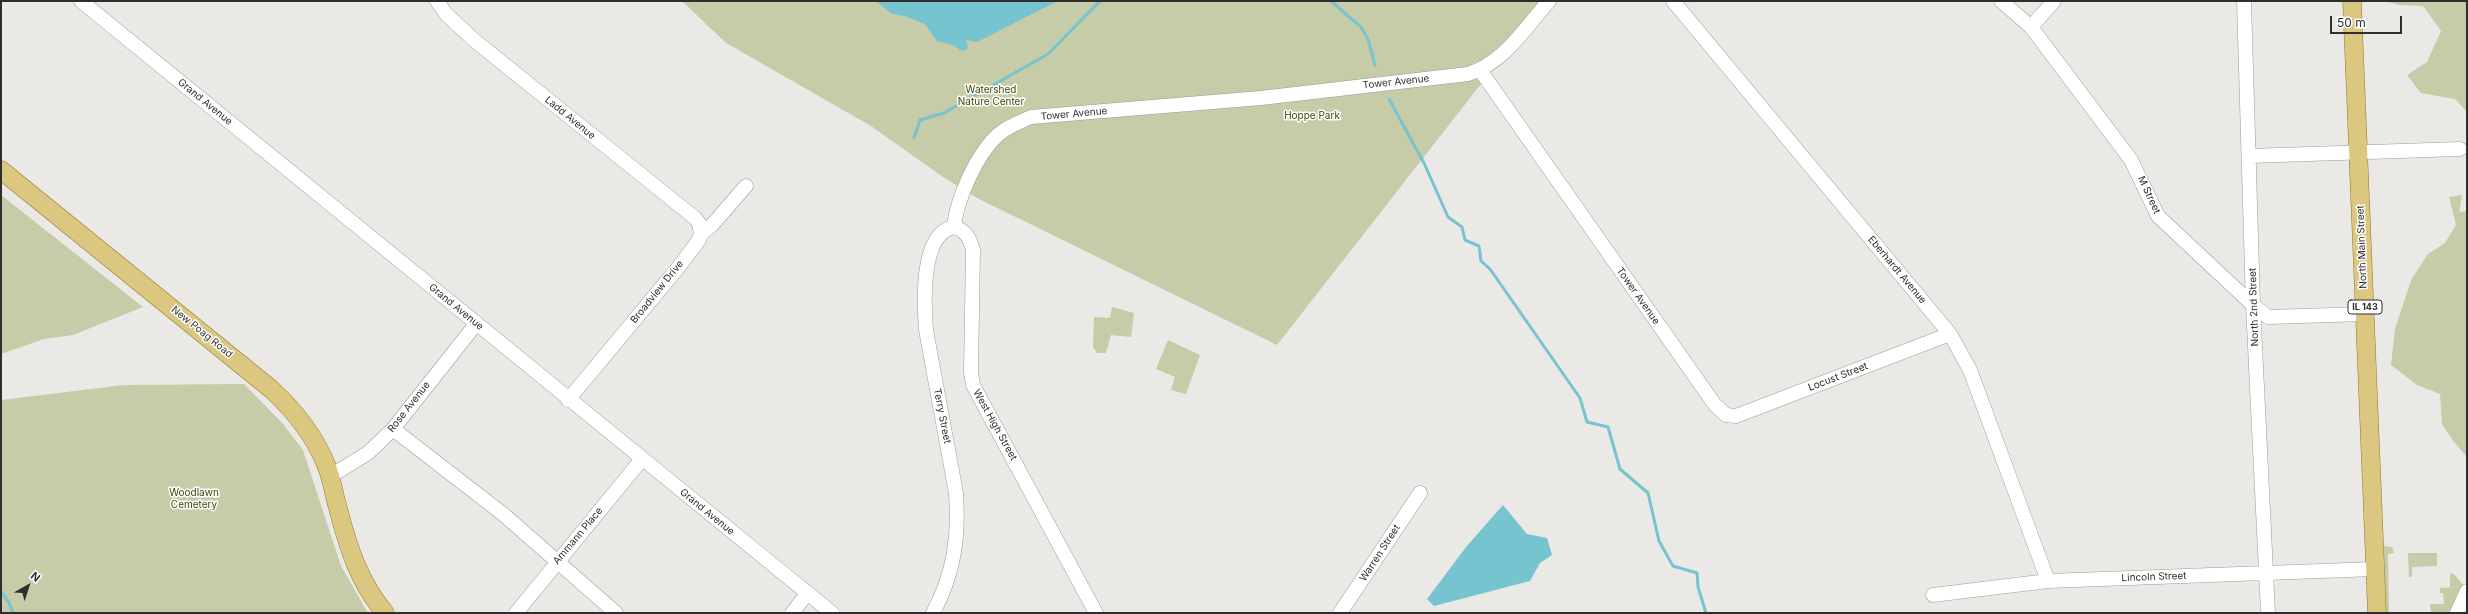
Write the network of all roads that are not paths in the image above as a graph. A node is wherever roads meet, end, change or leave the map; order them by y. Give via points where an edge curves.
1 (81, 1) edge
2 (437, 1) edge
3 (1549, 1) edge
4 (1673, 1) edge
5 (2001, 1) edge
6 (2054, 1) edge
7 (2244, 1) edge
8 (2352, 1) edge
9 (2031, 27) junction
10 (1480, 70) junction
11 (2460, 149) dead end
12 (2359, 153) junction
13 (2249, 156) junction
14 (1, 170) edge
15 (746, 186) dead end
16 (954, 227) junction
17 (701, 234) junction
18 (2253, 305) junction
19 (2365, 314) junction
20 (476, 324) junction
21 (1950, 334) junction
22 (568, 400) junction
23 (1726, 414) joint
24 (393, 429) junction
25 (642, 460) junction
26 (329, 476) junction
27 (1420, 493) dead end
28 (556, 562) junction
29 (2375, 569) junction
30 (2266, 572) junction
31 (2048, 581) junction
32 (2467, 591) edge
33 (807, 594) junction
34 (1933, 595) dead end
35 (384, 613) edge
36 (516, 613) edge
37 (616, 613) edge
38 (792, 613) edge
39 (832, 613) edge
40 (933, 613) edge
41 (1096, 613) edge
42 (1340, 613) edge
43 (2268, 613) edge
44 (2377, 613) edge
45 (2457, 613) edge

1 - 20 street, Grand Avenue
2 - 17 street, Ladd Avenue via 457,25 474,40 695,218
3 - 10 street via 1499,58
4 - 21 street, Eberhardt Avenue
5 - 9 street, M Street
6 - 9 street
7 - 13 street, North 2nd Street
8 - 12 main road, North Main Street / IL 143
9 - 18 street, M Street via 2131,160 2158,216
10 - 16 street, Tower Avenue via 1468,74 1261,98 1031,117 1007,128 984,153 958,205
10 - 23 street, Tower Avenue via 1715,405
11 - 12 street
12 - 13 street
12 - 19 main road, North Main Street / IL 143
13 - 18 street, North 2nd Street
14 - 26 main road, New Poag Road via 281,398 307,428
15 - 17 street, Broadview Drive via 721,216
16 - 40 street, Terry Street via 948,228 939,236 927,262 924,307 958,516 955,555 948,580
16 - 41 street, West High Street via 965,233 972,250 973,385
17 - 22 street, Broadview Drive via 677,269
18 - 19 street, M Street via 2268,317
18 - 30 street, North 2nd Street
19 - 29 main road, North Main Street / IL 143
20 - 22 street, Grand Avenue
20 - 24 street, Rose Avenue
21 - 23 street, Locust Street via 1736,416
21 - 31 street, Eberhardt Avenue via 1970,370
22 - 25 street, Grand Avenue
24 - 26 street, Rose Avenue via 368,453
24 - 28 street via 503,514
25 - 28 street, Ammann Place
25 - 33 street, Grand Avenue
26 - 35 main road, New Poag Road via 356,568
27 - 42 street, Warren Street
28 - 36 street, Ammann Place
28 - 37 street
29 - 30 street, Lincoln Street
29 - 44 main road, North Main Street / IL 143
30 - 31 street, Lincoln Street
30 - 43 street, North 2nd Street
31 - 34 street, Lincoln Street
32 - 45 street
33 - 38 street
33 - 39 street, Grand Avenue

